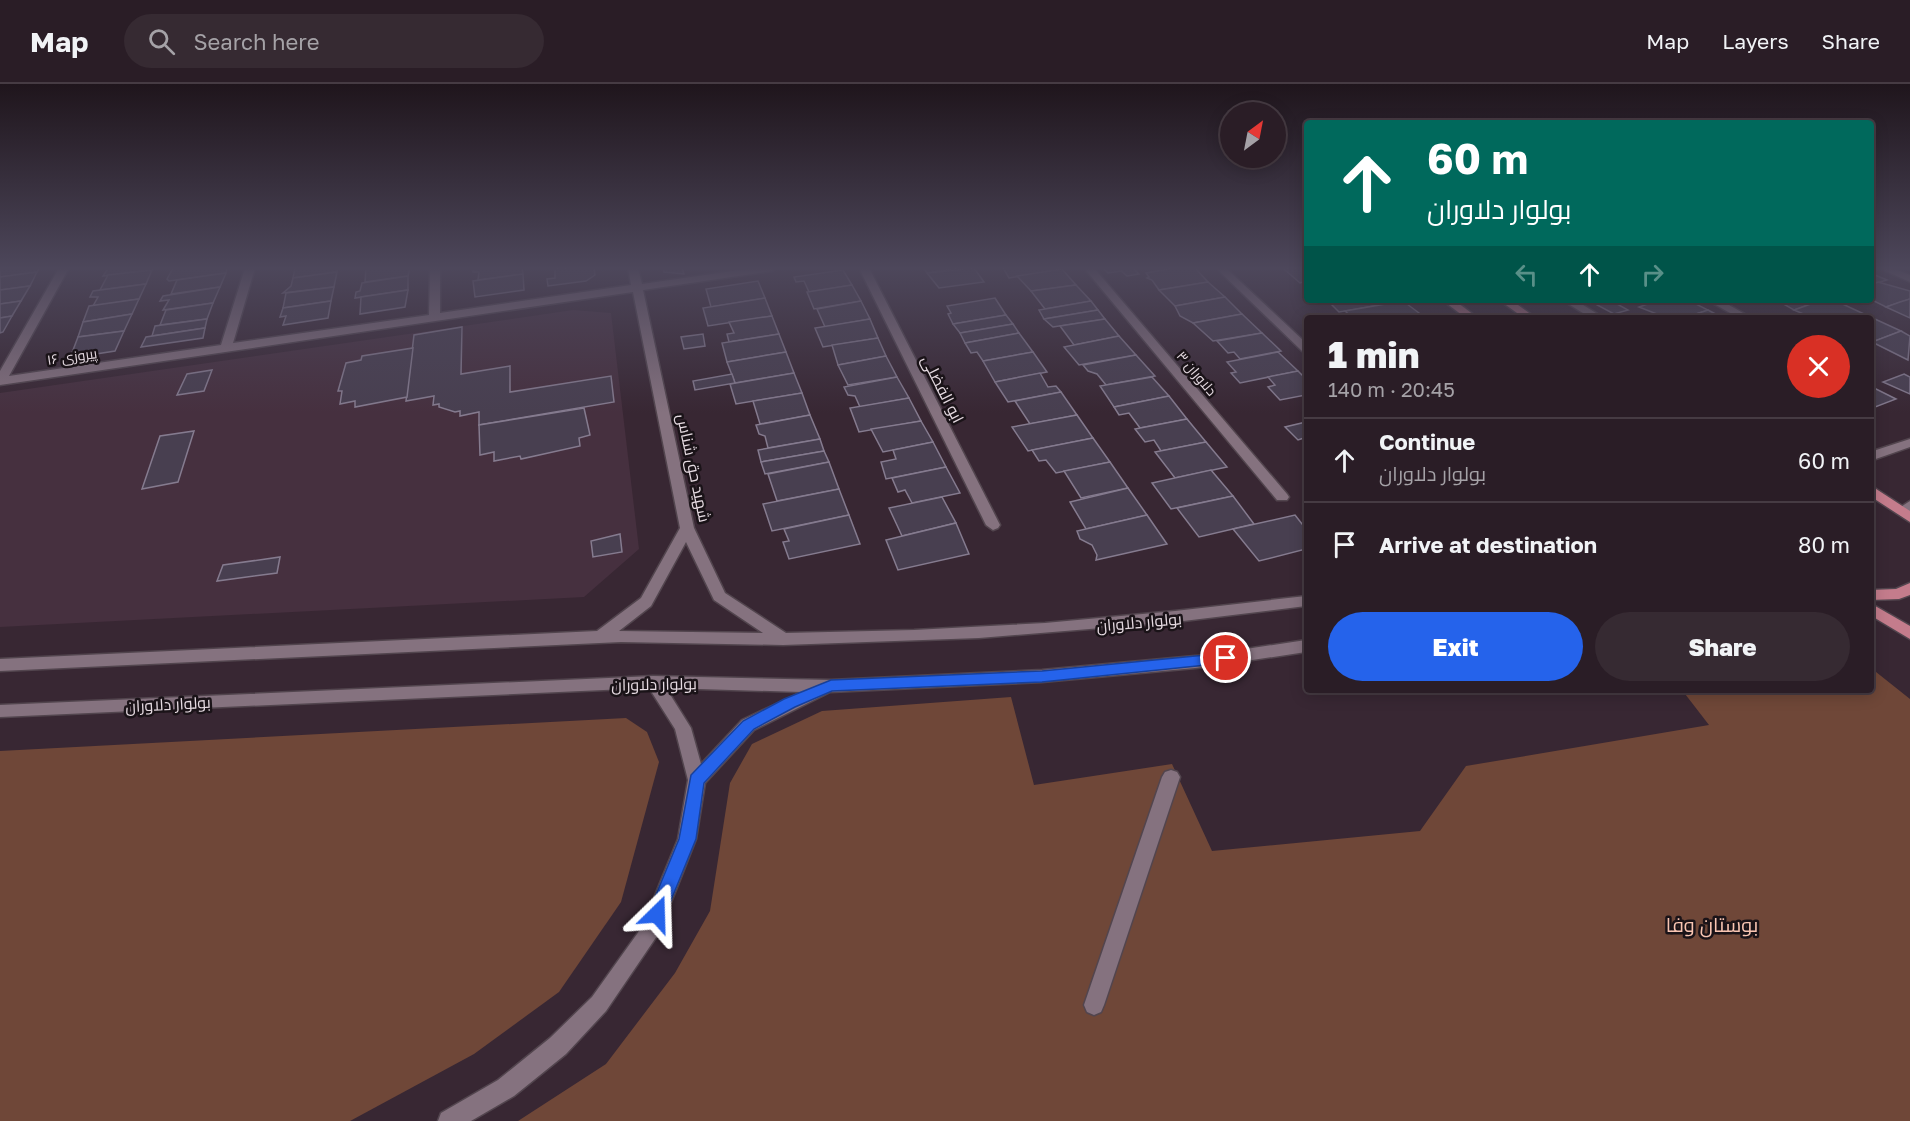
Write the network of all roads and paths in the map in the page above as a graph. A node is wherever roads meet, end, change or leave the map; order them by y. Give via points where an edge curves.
1 (37, 316) edge
2 (235, 316) edge
3 (438, 316) edge
4 (644, 316) edge
5 (888, 316) edge
6 (1130, 316) edge
7 (1272, 316) edge
8 (434, 317) joint
9 (1304, 347) edge
10 (226, 348) junction
11 (0, 381) edge
12 (1910, 443) edge
13 (1874, 456) edge
14 (1874, 491) edge
15 (1282, 497) dead end
16 (1908, 511) edge
17 (993, 525) dead end
18 (687, 528) junction
19 (1910, 588) edge
20 (1874, 595) edge
21 (1304, 601) edge
22 (1874, 610) edge
23 (1910, 633) edge
24 (602, 636) junction
25 (783, 639) junction
26 (1304, 646) edge
27 (0, 665) edge
28 (653, 682) junction
29 (831, 686) junction
30 (0, 711) edge
31 (1172, 777) dead end
32 (697, 780) junction
33 (1094, 1005) dead end
34 (449, 1121) edge

1 - 11 street
2 - 10 street
3 - 8 street, پیروزی ۱۶
4 - 18 street, شهید حق شناس
5 - 17 street, ابو الفضلی
6 - 15 street, دلاوران ۳
7 - 9 street
8 - 10 street, پیروزی ۱۶
10 - 11 street, پیروزی ۱۶
12 - 13 street
14 - 16 main road
18 - 24 street via 646,602
18 - 25 street, شهید حق شناس via 718,596
19 - 20 main road via 1899,594
21 - 25 street, بولوار دلاوران via 1185,618 1036,631
22 - 23 main road
24 - 25 street, بولوار دلاوران
24 - 27 street, بولوار دلاوران
26 - 29 street, بولوار دلاوران via 1206,661 1042,676
28 - 29 street, بولوار دلاوران
28 - 30 street, بولوار دلاوران
28 - 32 street via 683,728
29 - 32 street via 748,725
31 - 33 street
32 - 34 street via 687,839 649,933 599,1004 558,1046 506,1088

